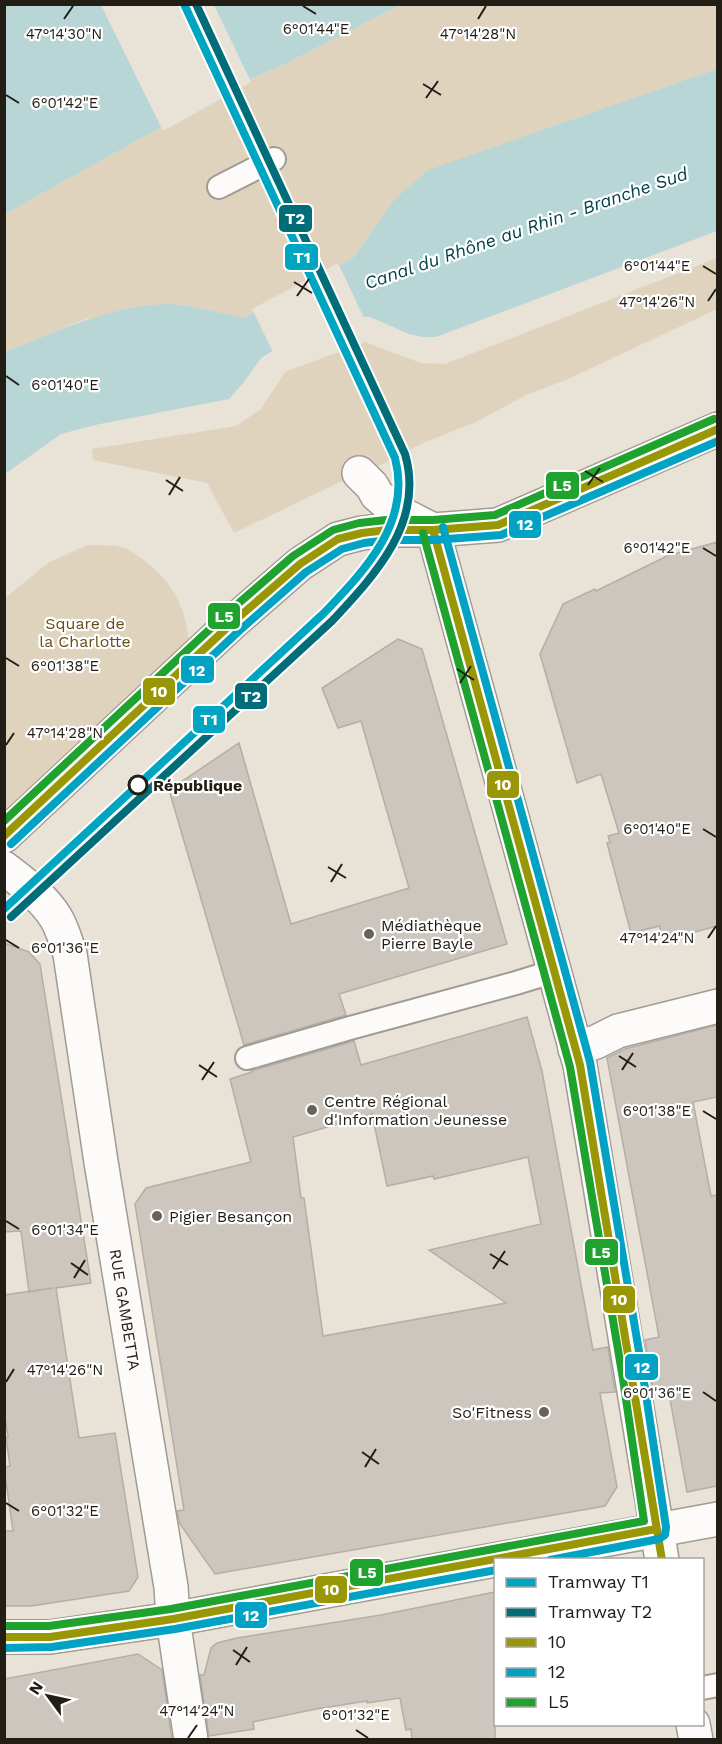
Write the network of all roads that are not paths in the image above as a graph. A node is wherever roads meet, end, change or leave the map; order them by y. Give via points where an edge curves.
1 (274, 159) dead end
2 (219, 187) dead end
3 (717, 429) edge
4 (359, 472) dead end
5 (433, 530) junction
6 (4, 836) edge
7 (4, 868) edge
8 (555, 971) junction
9 (717, 1006) edge
10 (575, 1049) junction
11 (247, 1058) dead end
12 (717, 1519) edge
13 (659, 1544) edge
14 (568, 1558) edge
15 (494, 1569) edge
16 (173, 1619) junction
17 (4, 1637) edge
18 (191, 1740) edge

1 - 2 lane
3 - 5 street via 498,525
4 - 5 street via 396,512
5 - 6 street via 387,530 338,539 300,564
5 - 8 street
7 - 16 street, RUE GAMBETTA via 55,916 70,954
8 - 10 street
8 - 11 lane
9 - 10 street via 618,1031
10 - 13 street
12 - 13 street
13 - 14 street
15 - 16 street
16 - 17 street via 50,1637
16 - 18 street, RUE GAMBETTA

